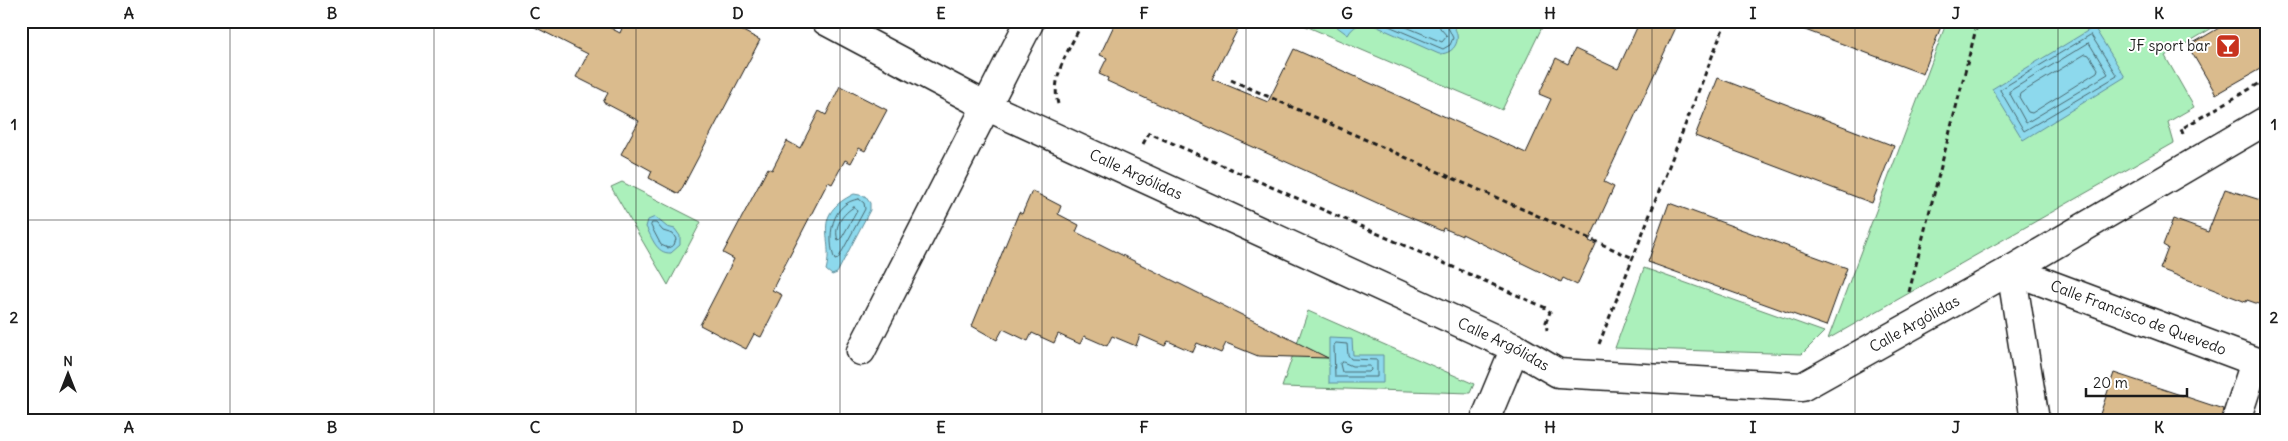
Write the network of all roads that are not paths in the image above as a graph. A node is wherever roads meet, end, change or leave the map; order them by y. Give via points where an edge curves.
1 (826, 21) edge
2 (1030, 21) edge
3 (986, 106) junction
4 (2267, 120) edge
5 (2011, 270) junction
6 (1515, 348) junction
7 (861, 351) dead end
8 (2261, 364) edge
9 (1486, 420) edge
10 (2035, 420) edge
11 (2236, 420) edge

1 - 3 street, Calle Argólidas
2 - 3 street
3 - 6 street, Calle Argólidas
3 - 7 street
4 - 5 street, Calle Argólidas
5 - 6 street, Calle Argólidas via 1802,387 1558,373
5 - 8 street, Calle Francisco de Quevedo
5 - 10 street
6 - 9 street
8 - 11 street

